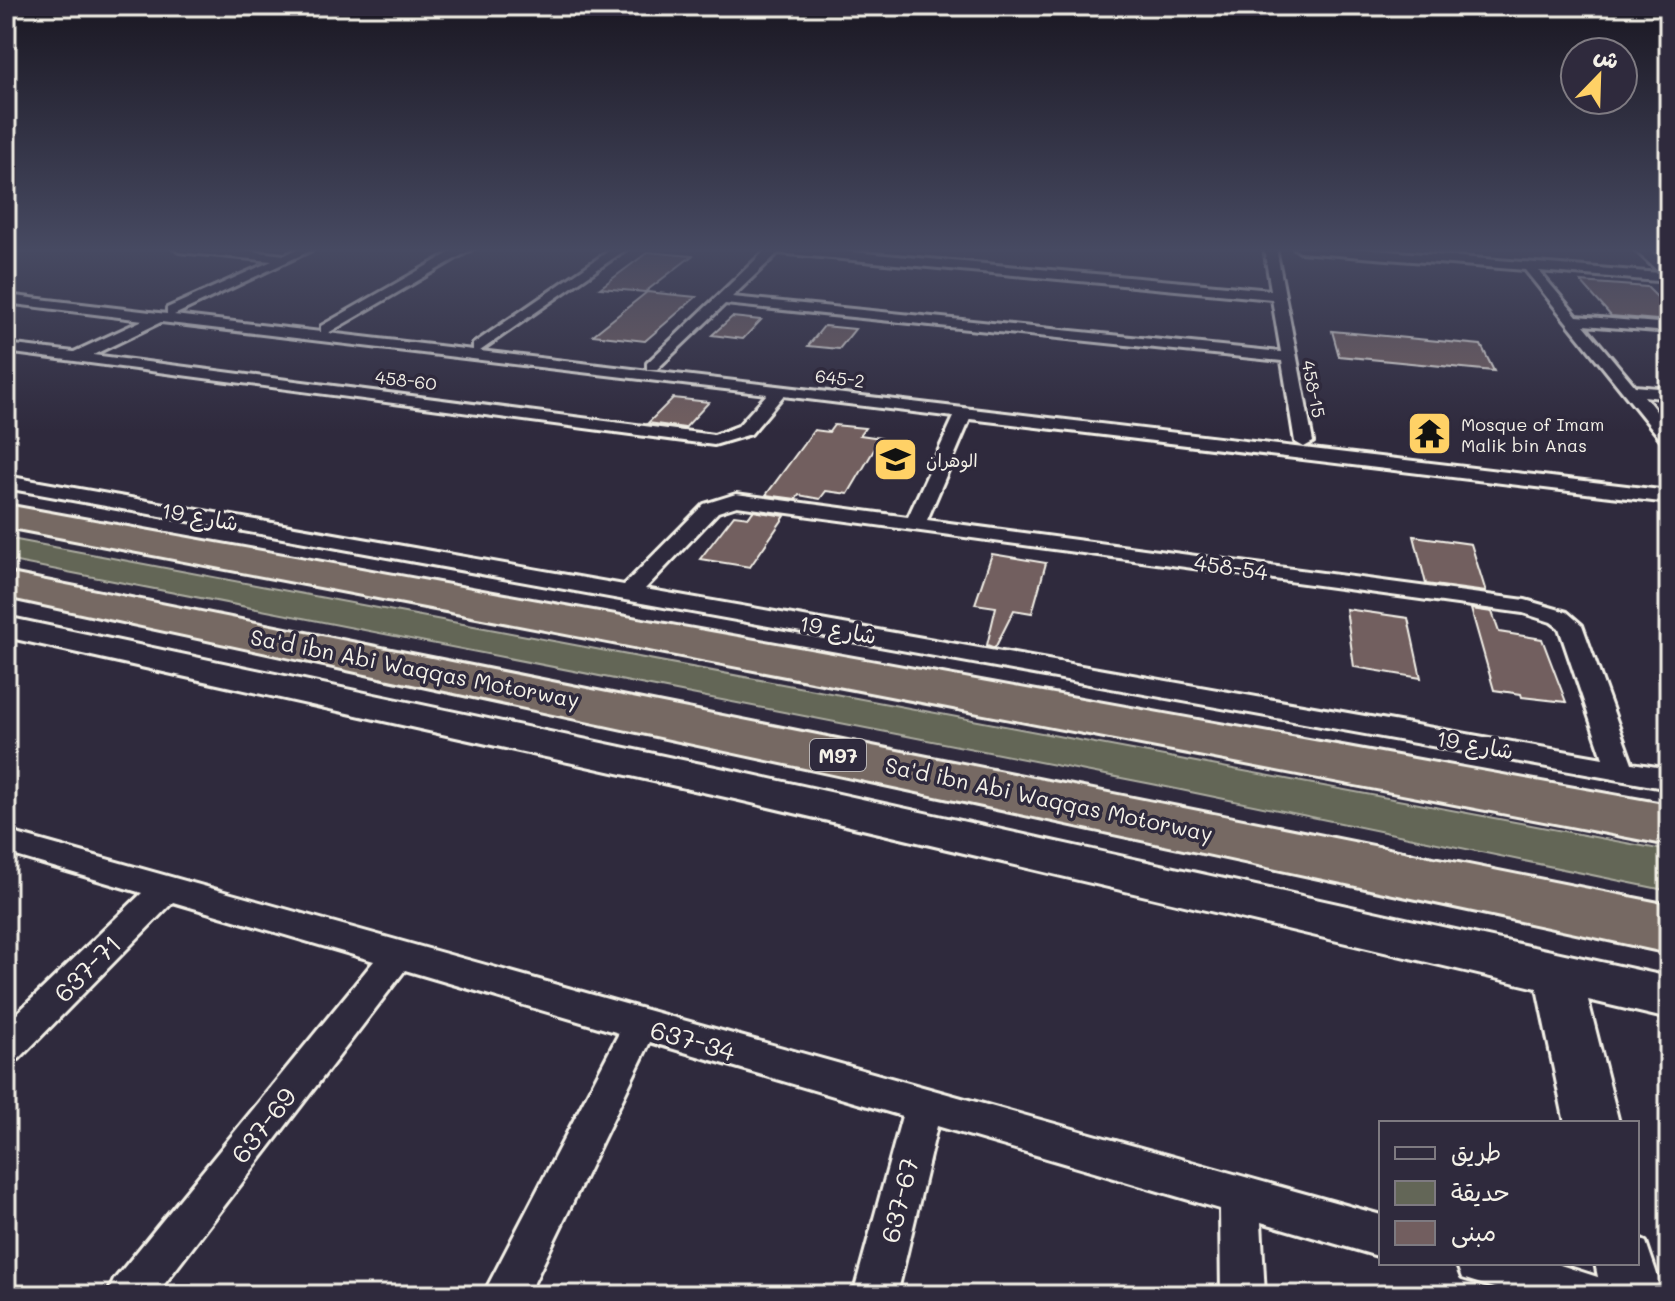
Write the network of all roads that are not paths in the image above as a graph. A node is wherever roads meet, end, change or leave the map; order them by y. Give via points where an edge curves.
1 (110, 309) edge
2 (128, 309) edge
3 (178, 309) edge
4 (362, 309) edge
5 (534, 309) edge
6 (712, 309) edge
7 (808, 309) edge
8 (1279, 309) edge
9 (1563, 309) edge
10 (166, 314) junction
11 (1572, 320) junction
12 (1669, 328) edge
13 (326, 329) junction
14 (374, 339) junction
15 (478, 347) junction
16 (6, 348) edge
17 (75, 357) junction
18 (1288, 357) junction
19 (652, 366) junction
20 (779, 390) junction
21 (1630, 390) junction
22 (1669, 394) edge
23 (964, 414) junction
24 (1669, 438) edge
25 (1304, 442) junction
26 (6, 482) edge
27 (1669, 485) edge
28 (1669, 497) edge
29 (6, 516) edge
30 (915, 524) junction
31 (6, 585) edge
32 (630, 592) junction
33 (6, 627) edge
34 (1621, 770) junction
35 (1669, 779) edge
36 (1669, 825) edge
37 (6, 842) edge
38 (167, 888) junction
39 (1669, 929) edge
40 (398, 955) junction
41 (1557, 972) junction
42 (1669, 998) edge
43 (641, 1025) junction
44 (6, 1048) edge
45 (923, 1106) junction
46 (1592, 1121) edge
47 (1240, 1197) junction
48 (1379, 1235) edge
49 (1484, 1265) edge
50 (1626, 1265) edge
51 (129, 1295) edge
52 (505, 1295) edge
53 (875, 1295) edge
54 (1243, 1295) edge
55 (1592, 1295) edge
56 (1633, 1295) edge

1 - 10 street, 645-2
2 - 10 street, 645-2
3 - 10 street
4 - 13 street
5 - 15 street
6 - 19 street
7 - 18 street
8 - 18 street, 458-15
9 - 11 street
10 - 13 street, 645-2
10 - 14 street, 645-2
10 - 17 street
11 - 12 street
11 - 21 street
13 - 14 street, 645-2
14 - 15 street, 645-2
14 - 20 street, 645-2
15 - 19 street, 645-2
16 - 17 street, 458-60
17 - 20 street, 458-60 via 714,440 743,434
18 - 25 street, 458-15
19 - 25 street, 645-2
20 - 23 street, 645-2
21 - 22 street
21 - 24 street
23 - 28 street, 645-2
23 - 30 street
25 - 27 street, 645-2
26 - 32 street, شارع 19
29 - 36 highway
30 - 32 street, 458-54 via 736,500 711,508
30 - 34 street, 458-54 via 1525,607 1559,617 1570,625
31 - 39 highway, Sa'd ibn Abi Waqqas Motorway / M97
32 - 34 street, شارع 19
33 - 41 street
34 - 35 street, شارع 19
37 - 38 street, 637-34
38 - 40 street, 637-34
38 - 44 street, 637-71
40 - 43 street, 637-34
40 - 51 street, 637-69
41 - 42 street
41 - 46 street
43 - 45 street, 637-34
43 - 52 street
45 - 47 street, 637-34
45 - 53 street, 637-67
47 - 48 street, 637-34
47 - 54 street
49 - 55 street
50 - 56 street

